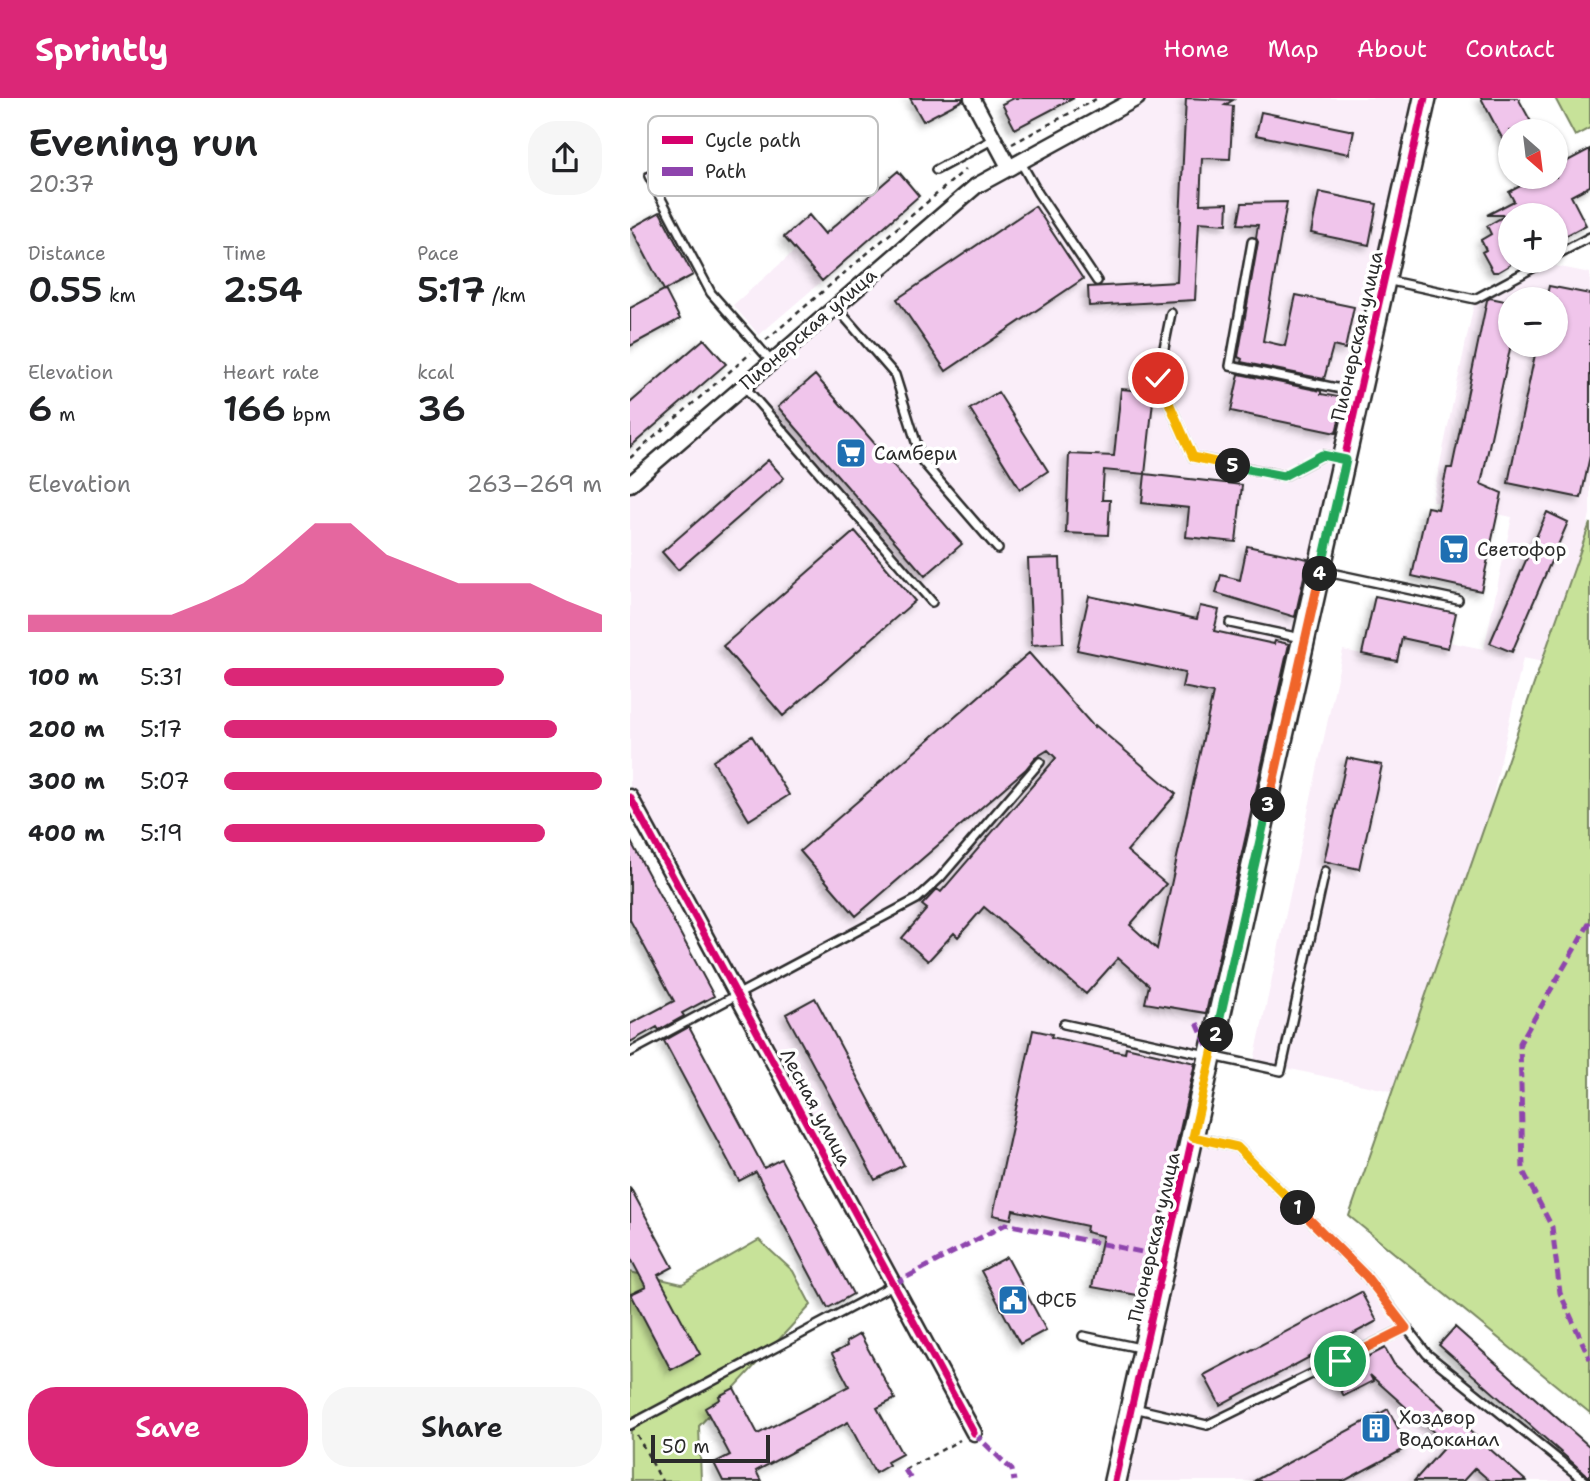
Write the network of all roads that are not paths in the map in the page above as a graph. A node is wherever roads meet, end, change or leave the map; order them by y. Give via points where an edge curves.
1 (972, 98) edge
2 (1137, 98) edge
3 (1425, 98) edge
4 (994, 139) junction
5 (1014, 164) junction
6 (936, 170) dead end
7 (660, 196) edge
8 (1590, 237) edge
9 (1252, 242) dead end
10 (1568, 249) edge
11 (1524, 273) edge
12 (1386, 280) junction
13 (1097, 281) dead end
14 (835, 306) junction
15 (1171, 313) dead end
16 (771, 361) junction
17 (743, 385) junction
18 (1360, 393) junction
19 (1346, 460) junction
20 (630, 484) edge
21 (998, 549) dead end
22 (1321, 570) junction
23 (1458, 600) dead end
24 (932, 602) dead end
25 (1230, 623) dead end
26 (1305, 639) junction
27 (1040, 762) dead end
28 (630, 797) edge
29 (1325, 871) dead end
30 (737, 994) junction
31 (1064, 1024) dead end
32 (630, 1052) edge
33 (1211, 1056) junction
34 (1193, 1137) junction
35 (894, 1284) junction
36 (1406, 1328) junction
37 (1083, 1336) dead end
38 (1145, 1349) junction
39 (1132, 1408) junction
40 (631, 1425) edge
41 (974, 1433) road end
42 (1115, 1481) edge
43 (1585, 1481) edge

1 - 4 street
2 - 5 street, Пионерская улица
3 - 12 street, Пионерская улица
4 - 5 street
4 - 6 lane
5 - 13 lane
5 - 14 street, Пионерская улица via 976,186
7 - 16 lane via 712,293
8 - 10 lane
9 - 18 lane via 1230,366
11 - 12 lane via 1475,299
12 - 18 street, Пионерская улица
14 - 16 street, Пионерская улица
14 - 21 lane via 895,375 922,461
15 - 19 lane via 1158,378 1193,457 1283,476 1322,455
16 - 17 street, Пионерская улица
17 - 20 street, Пионерская улица
17 - 24 lane
18 - 19 street, Пионерская улица
19 - 22 street, Пионерская улица
22 - 23 lane
22 - 26 street, Пионерская улица
25 - 26 lane
26 - 33 street, Пионерская улица
27 - 30 lane via 940,878 916,899
28 - 30 street, Лесная улица
29 - 33 lane via 1281,1071
30 - 32 lane
30 - 35 street, Лесная улица
31 - 33 lane
33 - 34 street, Пионерская улица
34 - 36 lane via 1237,1147 1366,1276
34 - 38 street, Пионерская улица
35 - 40 lane
35 - 41 street, Лесная улица
36 - 39 lane via 1207,1425
36 - 43 lane via 1427,1354
37 - 38 lane
38 - 39 street, Пионерская улица
39 - 42 street, Пионерская улица

